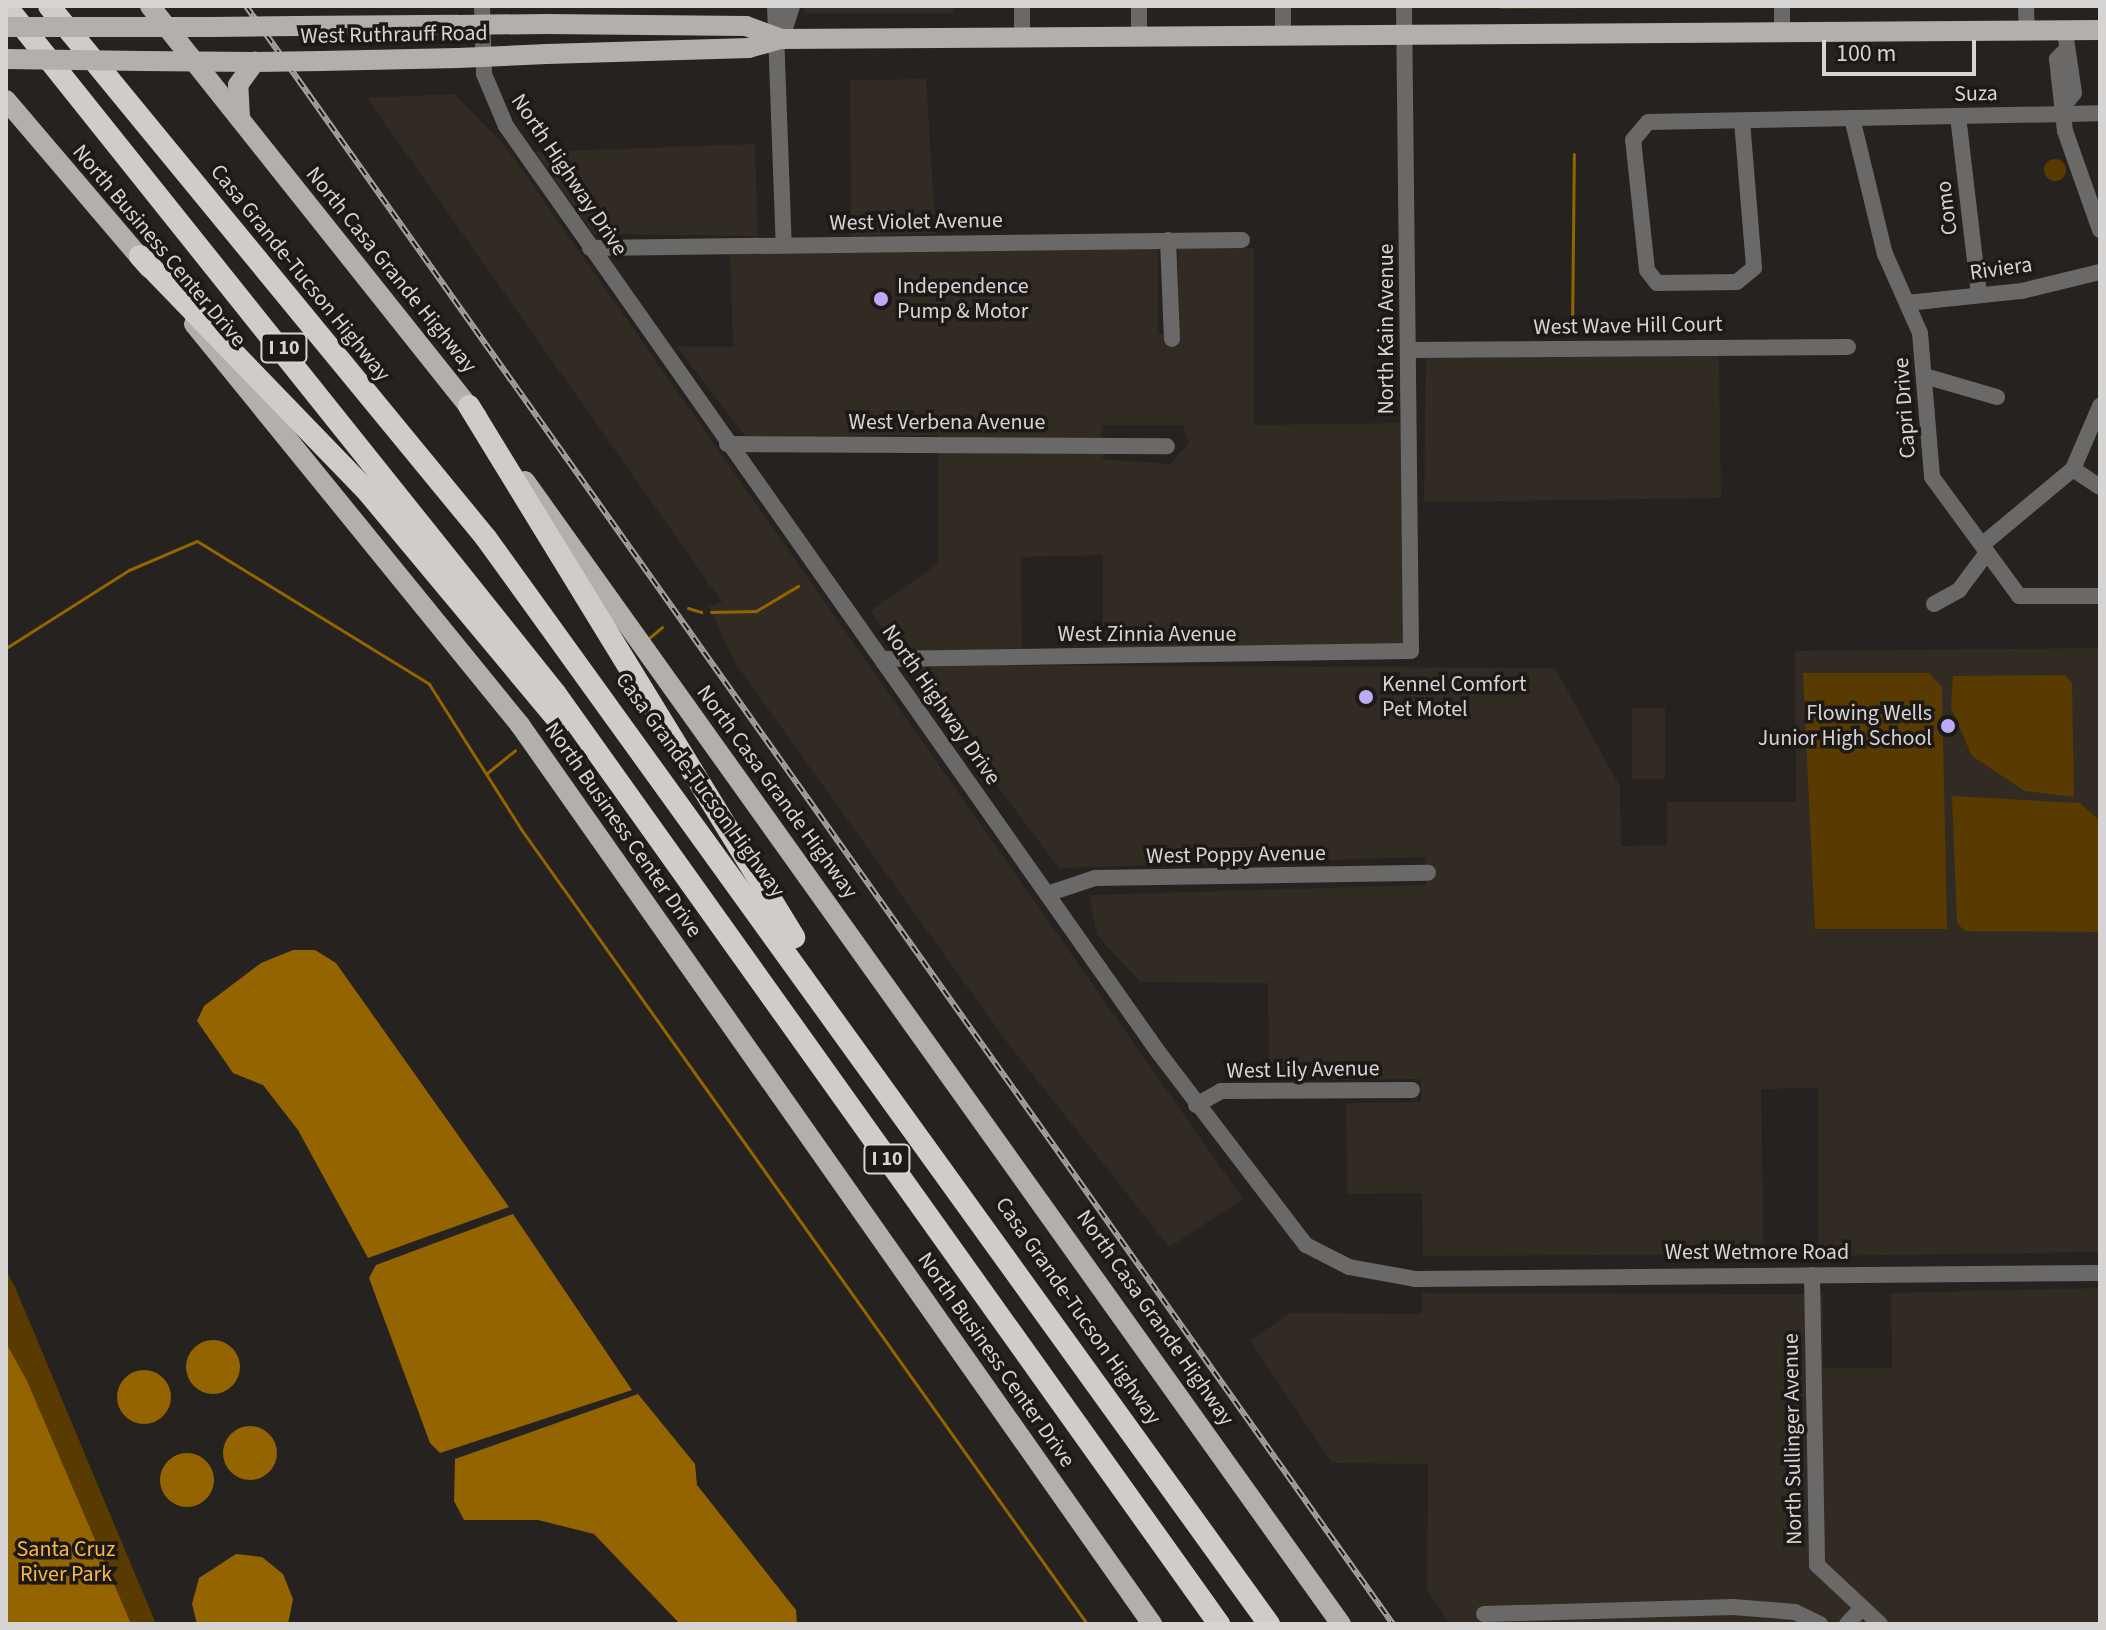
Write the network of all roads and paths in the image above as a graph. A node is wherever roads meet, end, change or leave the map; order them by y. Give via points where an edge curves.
1 (6, 6) edge
2 (49, 6) edge
3 (150, 6) edge
4 (482, 6) edge
5 (775, 6) edge
6 (792, 6) edge
7 (1022, 6) edge
8 (1139, 6) edge
9 (1283, 6) edge
10 (1404, 6) edge
11 (1782, 6) edge
12 (2026, 6) edge
13 (6, 27) edge
14 (167, 27) junction
15 (2100, 30) edge
16 (2027, 31) junction
17 (1782, 32) junction
18 (1404, 33) junction
19 (1283, 35) junction
20 (1139, 36) junction
21 (1022, 37) junction
22 (781, 39) junction
23 (2066, 40) junction
24 (6, 59) edge
25 (194, 62) junction
26 (248, 65) junction
27 (6, 100) edge
28 (2065, 109) junction
29 (2100, 113) edge
30 (1958, 116) junction
31 (240, 118) junction
32 (1852, 118) junction
33 (1742, 121) junction
34 (2098, 220) edge
35 (1168, 240) junction
36 (1242, 240) dead end
37 (784, 246) junction
38 (590, 248) junction
39 (140, 256) junction
40 (2100, 272) edge
41 (1979, 295) junction
42 (1907, 303) junction
43 (1172, 339) dead end
44 (1848, 347) dead end
45 (1409, 350) junction
46 (1928, 377) junction
47 (1997, 397) dead end
48 (469, 406) junction
49 (2100, 406) edge
50 (727, 444) junction
51 (1167, 446) dead end
52 (2073, 469) junction
53 (2100, 487) edge
54 (1985, 549) junction
55 (2100, 596) edge
56 (1934, 604) dead end
57 (1411, 651) joint
58 (882, 659) junction
59 (671, 855) junction
60 (1428, 873) dead end
61 (1047, 894) junction
62 (869, 1061) junction
63 (1412, 1090) dead end
64 (1196, 1105) junction
65 (2100, 1273) edge
66 (1812, 1275) junction
67 (1415, 1279) joint
68 (1862, 1608) junction
69 (1484, 1614) dead end
70 (1152, 1624) edge
71 (1219, 1624) edge
72 (1269, 1624) edge
73 (1341, 1624) edge
74 (1820, 1624) edge
75 (1847, 1624) edge
76 (1880, 1624) edge

1 - 59 highway, I 10 via 446,549
2 - 62 highway, Casa Grande-Tucson Highway / I 10 via 486,538
3 - 14 main road, North Casa Grande Highway
4 - 38 street, North Highway Drive via 487,86
5 - 22 street
6 - 22 street
7 - 21 street
8 - 20 street
9 - 19 street
10 - 18 street, North Kain Avenue
11 - 17 street
12 - 16 street
13 - 14 main road, West Ruthrauff Road, bridge
14 - 22 main road, West Ruthrauff Road, bridge via 746,26
14 - 25 main road, North Casa Grande Highway
15 - 23 main road, West Ruthrauff Road
16 - 17 main road, West Ruthrauff Road
16 - 23 main road, West Ruthrauff Road
17 - 18 main road, West Ruthrauff Road
18 - 19 main road, West Ruthrauff Road
18 - 45 street, North Kain Avenue
19 - 20 main road, West Ruthrauff Road
20 - 21 main road, West Ruthrauff Road
21 - 22 main road, West Ruthrauff Road
22 - 26 main road, West Ruthrauff Road, bridge via 749,48
22 - 37 street
23 - 28 street via 2074,93
24 - 25 main road, West Ruthrauff Road, bridge
25 - 26 main road, West Ruthrauff Road
25 - 31 main road, North Casa Grande Highway
26 - 31 main road via 238,85
27 - 39 main road, North Business Center Drive
28 - 29 street, Suza
28 - 30 street, Suza
28 - 34 street
30 - 32 street, Suza
30 - 41 street, Como
31 - 48 main road, North Casa Grande Highway
32 - 33 street, Suza
32 - 42 street, Capri Drive via 1885,254
33 - 33 street, Suza via 1639,122 1633,140 1650,284 1751,279 1754,261
35 - 36 street, West Violet Avenue
35 - 37 street, West Violet Avenue
35 - 43 street
37 - 38 street, West Violet Avenue
38 - 50 street, North Highway Drive
39 - 59 highway via 367,491
39 - 70 main road, North Business Center Drive via 520,725
40 - 41 street, Riviera
41 - 42 street, Riviera
42 - 46 street, Capri Drive
44 - 45 street, West Wave Hill Court
45 - 57 street, North Kain Avenue
46 - 47 street
46 - 54 street, Capri Drive via 1932,477
48 - 62 highway
48 - 73 main road, North Casa Grande Highway
49 - 52 street
50 - 51 street, West Verbena Avenue
50 - 58 street, North Highway Drive
52 - 53 street
52 - 54 street
54 - 55 street, Capri Drive via 2019,596
54 - 56 street via 1959,590
57 - 58 street, West Zinnia Avenue
58 - 61 street, North Highway Drive
59 - 71 highway, I 10
60 - 61 street, West Poppy Avenue via 1095,878
61 - 64 street, North Highway Drive
62 - 72 highway, Casa Grande-Tucson Highway / I 10
63 - 64 street, West Lily Avenue via 1221,1091
64 - 67 street, North Highway Drive via 1306,1245 1349,1267
65 - 66 street, West Wetmore Road
66 - 67 street, West Wetmore Road
66 - 68 street, North Sullinger Avenue via 1817,1565
68 - 75 street
68 - 76 street, North Sullinger Avenue
69 - 74 street via 1733,1607 1795,1612

